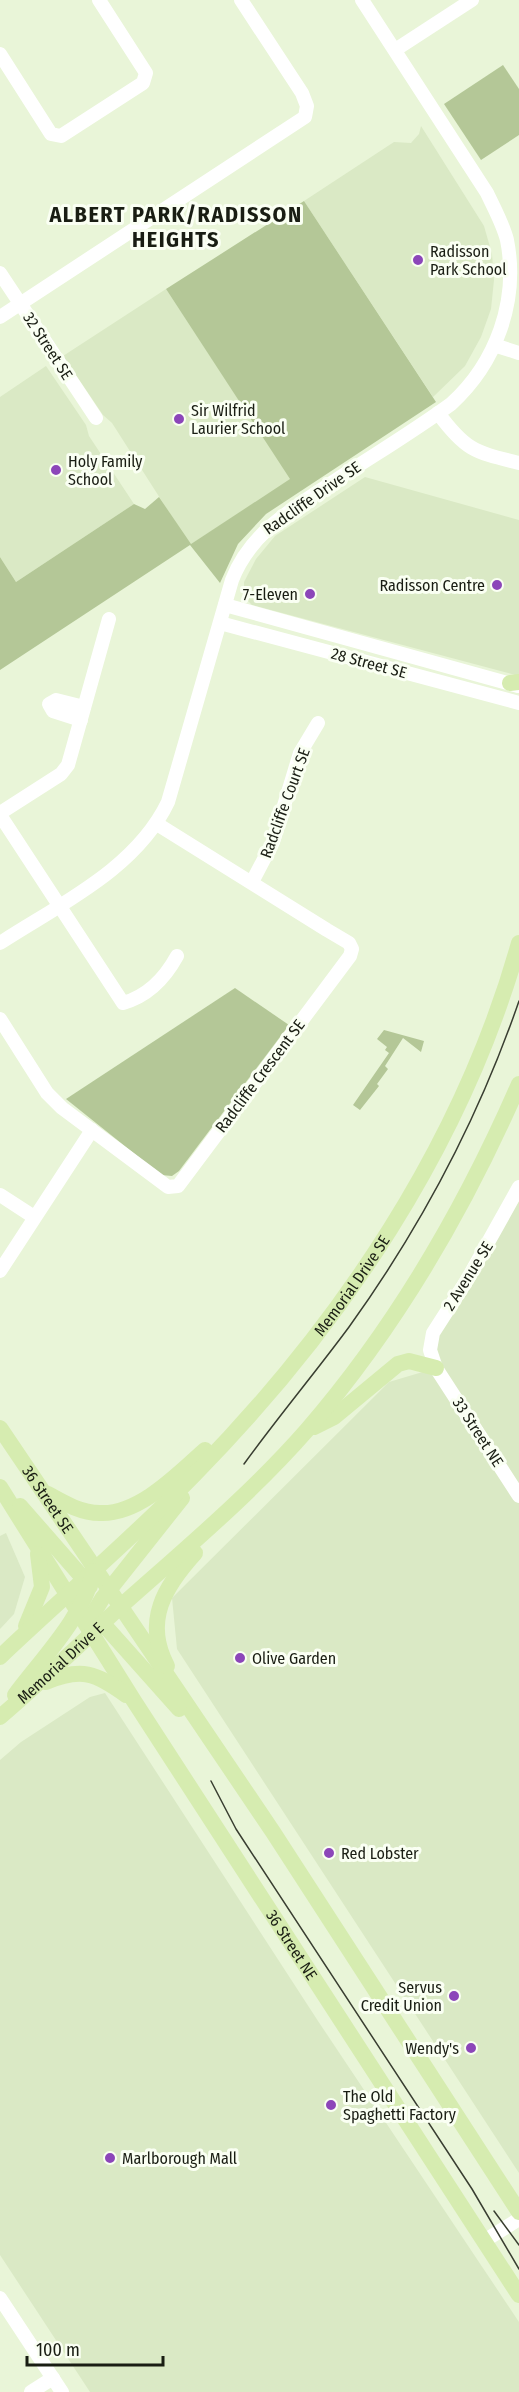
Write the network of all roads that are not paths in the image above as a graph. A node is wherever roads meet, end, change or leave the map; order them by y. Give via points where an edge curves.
1 (99, 0) edge
2 (241, 0) edge
3 (362, 0) edge
4 (472, 0) edge
5 (395, 50) junction
6 (0, 54) edge
7 (0, 273) edge
8 (20, 304) junction
9 (0, 317) edge
10 (497, 346) junction
11 (519, 353) edge
12 (438, 413) junction
13 (96, 418) dead end
14 (519, 463) edge
15 (225, 605) junction
16 (109, 620) dead end
17 (220, 623) junction
18 (516, 684) edge
19 (519, 703) edge
20 (318, 723) dead end
21 (0, 814) edge
22 (157, 824) junction
23 (252, 882) junction
24 (58, 906) junction
25 (0, 943) edge
26 (519, 943) edge
27 (177, 956) dead end
28 (0, 1019) edge
29 (519, 1084) edge
30 (92, 1130) junction
31 (519, 1187) edge
32 (0, 1195) edge
33 (34, 1216) junction
34 (0, 1271) edge
35 (436, 1368) junction
36 (244, 1422) junction
37 (0, 1428) edge
38 (305, 1432) junction
39 (194, 1476) junction
40 (2, 1489) edge
41 (45, 1492) junction
42 (519, 1496) edge
43 (222, 1516) junction
44 (37, 1549) junction
45 (67, 1594) junction
46 (93, 1601) junction
47 (119, 1608) junction
48 (20, 1638) junction
49 (0, 1657) edge
50 (34, 1687) junction
51 (182, 1700) junction
52 (134, 1701) junction
53 (0, 1716) edge
54 (195, 1720) junction
55 (501, 2184) junction
56 (519, 2190) edge
57 (519, 2212) edge
58 (519, 2219) edge
59 (484, 2241) junction
60 (519, 2295) edge
61 (0, 2298) edge
62 (53, 2378) junction
63 (31, 2392) edge
64 (62, 2392) edge

1 - 6 street via 146,73 143,83 61,136 51,134
2 - 8 street via 302,93 308,106 304,117
3 - 5 street
4 - 5 street
5 - 10 street, Radcliffe Drive SE via 487,193 507,240 510,291
7 - 8 street, 32 Street SE
8 - 9 street
8 - 13 street, 32 Street SE
10 - 11 street
10 - 12 street, Radcliffe Drive SE via 473,381
12 - 14 street via 464,445 477,453
12 - 15 street, Radcliffe Drive SE via 265,529 237,566
15 - 17 street, Radcliffe Drive SE
15 - 18 street, 28 Street SE
16 - 21 street via 68,765 61,774
17 - 19 street, 28 Street SE
17 - 22 street, Radcliffe Drive SE via 168,802
20 - 23 street, Radcliffe Court SE via 300,753 273,842
21 - 24 street
22 - 23 street, Radcliffe Crescent SE
22 - 24 street, Radcliffe Drive SE via 138,848
23 - 30 street, Radcliffe Crescent SE via 349,943 350,956 178,1186 168,1187
24 - 25 street, Radcliffe Drive SE
24 - 27 street via 123,1003 160,982
26 - 36 main road, Memorial Drive SE via 479,1061 436,1153 343,1300
28 - 30 street, Radcliffe Crescent SE via 47,1093
29 - 38 main road via 461,1204 403,1301
30 - 33 street
31 - 35 street, 2 Avenue SE via 433,1333 430,1350
32 - 33 street
33 - 34 street
35 - 38 main road via 409,1361 398,1364 334,1417
35 - 42 street, 33 Street NE
36 - 39 main road, Memorial Drive SE
36 - 41 main road via 227,1430 164,1485 115,1512 99,1514 71,1507
37 - 41 main road, 36 Street SE
38 - 43 main road
39 - 46 main road, Memorial Drive SE
39 - 46 main road via 188,1492
40 - 44 main road, 36 Street SE
40 - 46 main road
41 - 46 main road, 36 Street SE
43 - 47 main road
43 - 51 main road via 207,1540 172,1578 158,1614 158,1641
44 - 45 main road, 36 Street SE
44 - 48 main road via 42,1587
45 - 46 main road, 36 Street NE
45 - 48 main road
46 - 47 main road, Memorial Drive E
46 - 50 main road, Memorial Drive E
46 - 52 main road, 36 Street NE
46 - 53 main road
46 - 54 main road via 174,1706
47 - 51 main road
48 - 49 main road
50 - 52 main road via 70,1673 84,1673 101,1678
50 - 53 main road, Memorial Drive E
51 - 54 main road
52 - 59 main road, 36 Street NE
54 - 55 main road via 267,1822
55 - 56 main road
55 - 57 main road
58 - 59 street
59 - 60 main road, 36 Street NE
61 - 62 street
62 - 63 street
62 - 64 street

